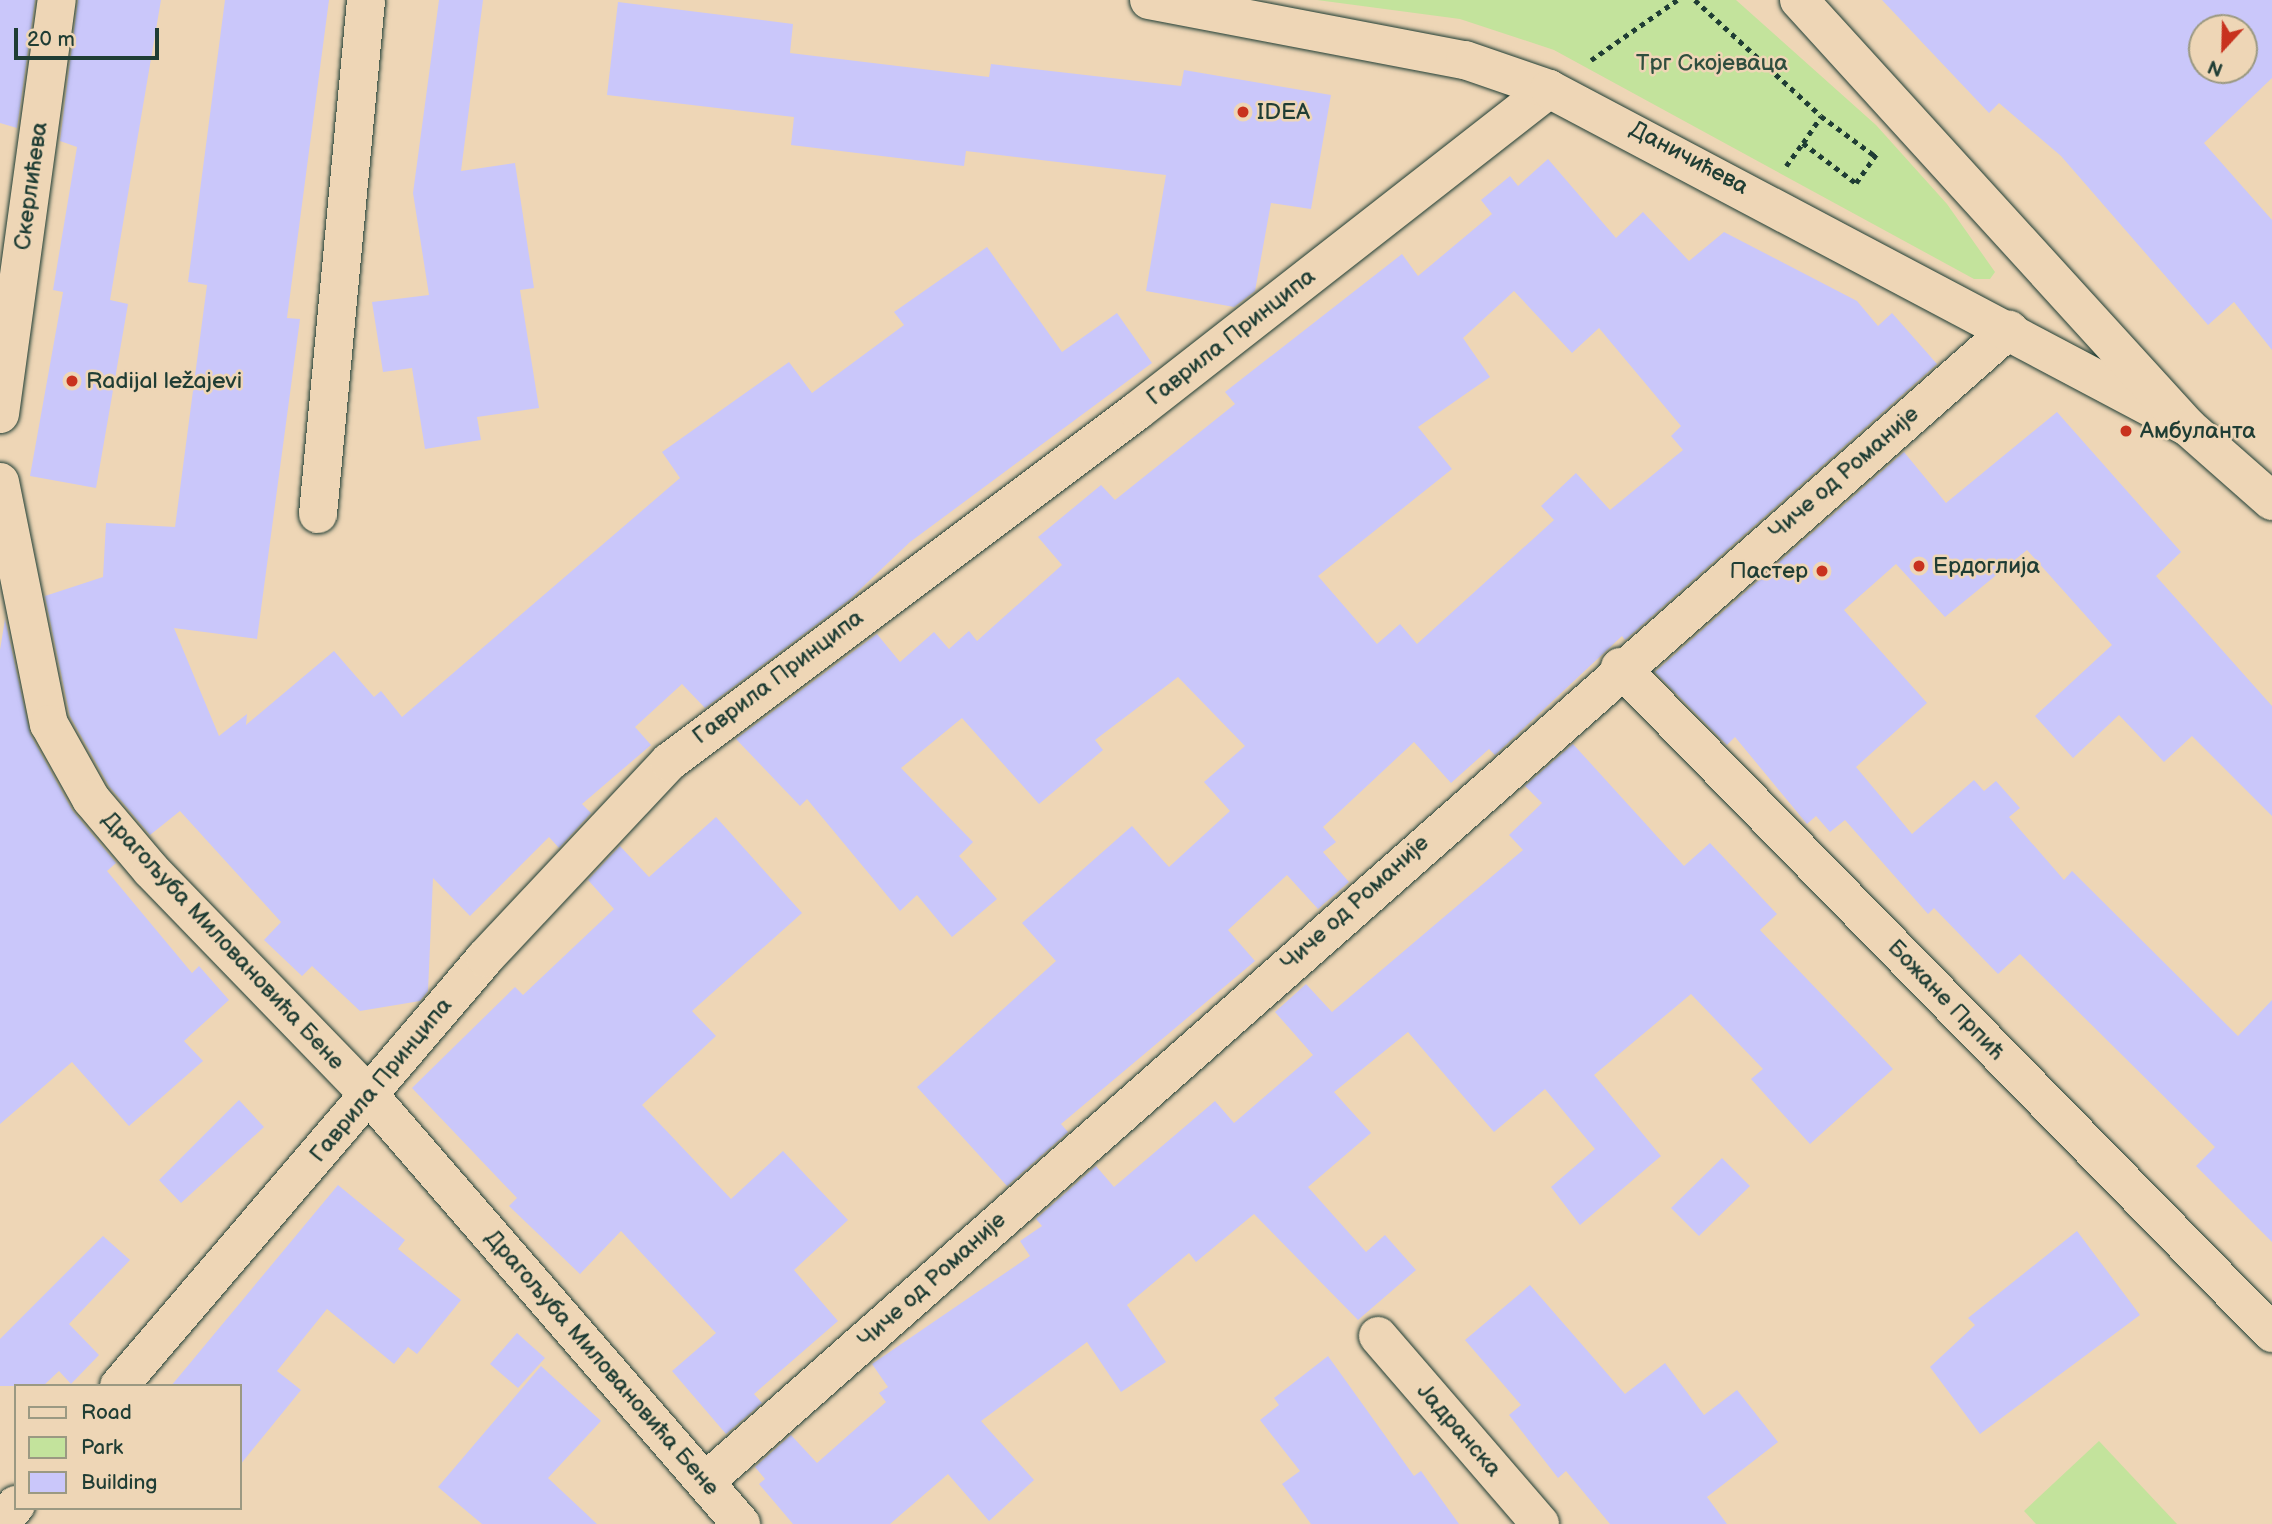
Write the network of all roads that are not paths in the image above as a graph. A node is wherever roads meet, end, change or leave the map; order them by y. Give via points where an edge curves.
1 (57, 0) edge
2 (366, 0) edge
3 (1149, 0) edge
4 (1288, 0) edge
5 (1799, 0) edge
6 (1342, 37) junction
7 (1549, 89) junction
8 (2059, 289) junction
9 (2009, 330) junction
10 (0, 414) edge
11 (2188, 426) junction
12 (0, 482) edge
13 (2272, 501) edge
14 (318, 514) dead end
15 (1620, 667) junction
16 (369, 1095) junction
17 (2272, 1333) edge
18 (1378, 1336) dead end
19 (121, 1384) edge
20 (706, 1481) junction
21 (14, 1508) edge
22 (0, 1524) edge
23 (741, 1524) edge
24 (1540, 1524) edge

1 - 10 street, Скерлићева
2 - 14 street
3 - 6 street, Даничићева
4 - 6 street via 1300,15
5 - 8 street, Даничићева via 1905,112
6 - 7 street, Даничићева via 1465,60
7 - 9 street, Даничићева via 1763,197
7 - 16 street, Гаврила Принципа via 1137,411 718,719 556,879
8 - 9 street, Чиче од Романије
8 - 11 street, Даничићева
9 - 11 street, Даничићева
9 - 15 street, Чиче од Романије
11 - 13 street, Даничићева
12 - 16 street, Драгољуба Миловановића Бене via 30,652 48,724 68,764 151,870
15 - 17 street, Божане Прпић
15 - 20 street, Чиче од Романије
16 - 19 street, Гаврила Принципа
16 - 20 street, Драгољуба Миловановића Бене
18 - 24 street, Јадранска
20 - 23 street, Драгољуба Миловановића Бене
21 - 22 street

